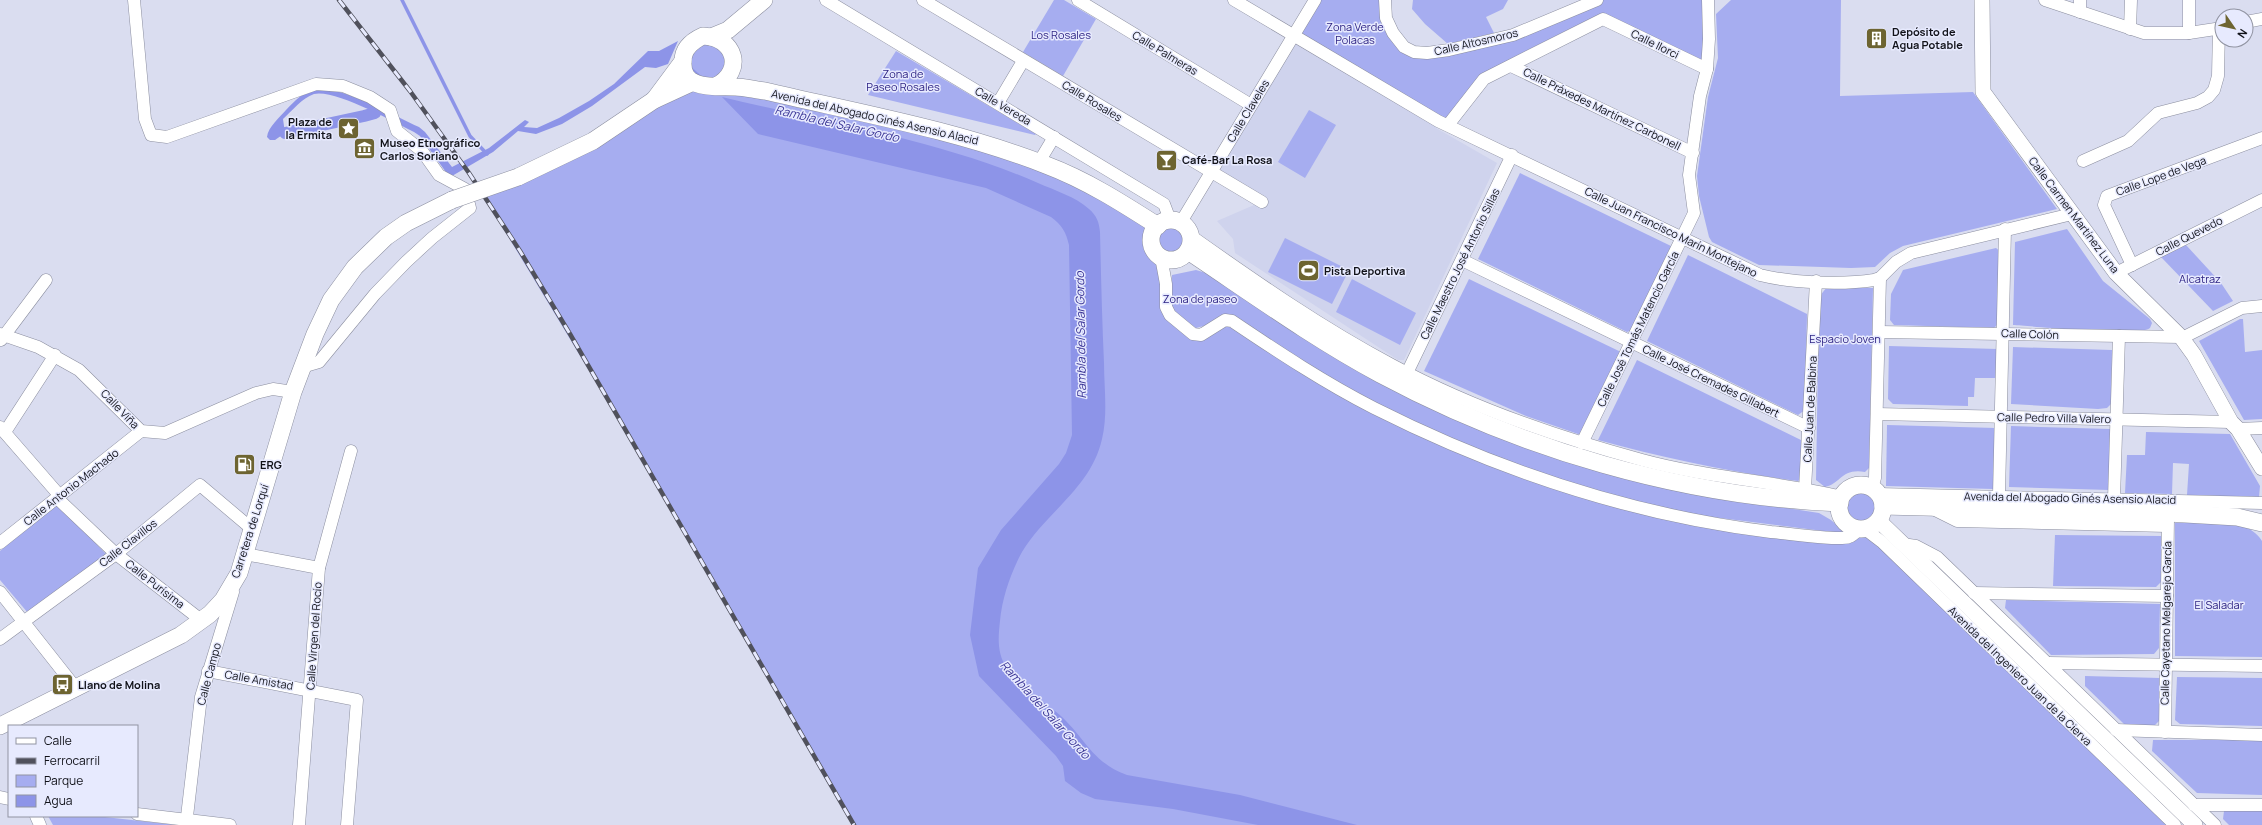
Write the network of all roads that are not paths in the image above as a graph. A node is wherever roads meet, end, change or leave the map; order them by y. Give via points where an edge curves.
1 (134, 0) edge
2 (764, 0) edge
3 (826, 0) edge
4 (923, 0) edge
5 (1078, 0) edge
6 (1234, 0) edge
7 (1315, 0) edge
8 (1385, 0) edge
9 (1597, 0) edge
10 (1708, 0) edge
11 (1982, 0) edge
12 (2045, 0) edge
13 (2131, 0) edge
14 (2189, 0) edge
15 (1095, 4) edge
16 (2080, 6) edge
17 (743, 19) junction
18 (2130, 29) junction
19 (2214, 29) edge
20 (2189, 33) junction
21 (1293, 36) junction
22 (711, 37) junction
23 (2220, 48) edge
24 (732, 58) junction
25 (683, 61) junction
26 (1024, 61) junction
27 (1511, 66) junction
28 (1707, 69) junction
29 (693, 82) junction
30 (716, 86) junction
31 (765, 91) junction
32 (654, 100) junction
33 (998, 103) junction
34 (1251, 105) junction
35 (1448, 125) junction
36 (1054, 137) junction
37 (2262, 138) edge
38 (1692, 153) junction
39 (1512, 155) junction
40 (2082, 161) dead end
41 (1039, 162) junction
42 (1211, 172) junction
43 (2262, 200) edge
44 (1262, 202) dead end
45 (2072, 214) junction
46 (1169, 223) junction
47 (2005, 229) junction
48 (1684, 237) junction
49 (1190, 243) junction
50 (1161, 257) junction
51 (1462, 260) junction
52 (2132, 265) junction
53 (2116, 273) junction
54 (1880, 278) junction
55 (46, 280) dead end
56 (1816, 281) junction
57 (2262, 306) edge
58 (1879, 332) junction
59 (2003, 333) junction
60 (2118, 336) junction
61 (1, 337) edge
62 (2181, 338) junction
63 (1631, 343) junction
64 (55, 355) junction
65 (302, 367) junction
66 (1407, 373) junction
67 (293, 392) junction
68 (1877, 414) junction
69 (2001, 417) junction
70 (2117, 420) junction
71 (2235, 426) junction
72 (1809, 428) junction
73 (2262, 428) edge
74 (2, 430) edge
75 (141, 431) junction
76 (1582, 443) junction
77 (351, 451) dead end
78 (2262, 468) edge
79 (1805, 488) junction
80 (1999, 496) junction
81 (58, 497) junction
82 (2114, 499) junction
83 (1841, 500) junction
84 (2262, 503) edge
85 (1872, 511) junction
86 (2168, 520) junction
87 (2262, 523) edge
88 (252, 528) junction
89 (2, 537) edge
90 (1902, 544) junction
91 (116, 554) junction
92 (245, 554) junction
93 (319, 568) junction
94 (239, 573) junction
95 (0, 592) edge
96 (1974, 593) junction
97 (2167, 596) junction
98 (201, 620) junction
99 (24, 622) junction
100 (0, 639) edge
101 (2048, 663) junction
102 (2166, 666) junction
103 (2262, 666) edge
104 (208, 671) junction
105 (75, 687) junction
106 (311, 690) junction
107 (0, 726) edge
108 (2116, 730) junction
109 (2165, 732) junction
110 (2262, 735) edge
111 (2194, 805) junction
112 (2262, 805) edge
113 (138, 814) edge
114 (186, 822) edge
115 (230, 825) edge
116 (299, 825) edge
117 (347, 825) edge
118 (2175, 825) edge
119 (2195, 825) edge
120 (2215, 825) edge

1 - 65 street via 145,119 151,135 167,137 316,84 344,86 370,97 390,110 396,131 422,150 439,175 464,189 470,208 406,262 375,294 319,362
2 - 17 main road
3 - 33 street, Calle Vereda
4 - 26 street, Calle Rosales
5 - 15 street, Calle Palmeras
6 - 21 street, Calle Juan Francisco Marín Montejano
7 - 21 street, Calle Claveles
8 - 9 street, Calle Altosmoros via 1386,18 1404,47 1414,52 1427,53 1513,35
10 - 28 street, Calle José Tomás Matencio García
11 - 45 street, Calle Carmen Martínez Luna via 1983,92
12 - 16 street
13 - 18 street
14 - 20 street
15 - 34 street, Calle Palmeras
16 - 18 street
17 - 22 main road via 728,30
17 - 24 main road via 735,34
18 - 20 street via 2144,33
19 - 20 street
21 - 34 street, Calle Claveles
21 - 35 street, Calle Juan Francisco Marín Montejano
22 - 24 main road via 726,44
22 - 25 main road via 703,36 694,40 688,46
23 - 40 street via 2218,76 2214,90 2208,97 2197,103 2158,113 2128,141
24 - 30 main road via 728,77
24 - 31 main road via 741,75
25 - 29 main road via 684,69
25 - 32 main road
26 - 33 street
26 - 42 street, Calle Rosales
27 - 28 street, Calle Ilorci via 1603,19
27 - 35 street via 1484,79
27 - 38 street, Calle Práxedes Martínez Carbonell
28 - 38 street, Calle José Tomás Matencio García via 1700,96
29 - 30 main road via 704,86
29 - 32 main road
30 - 31 main road
31 - 41 main road, Avenida del Abogado Ginés Asensio Alacid via 968,139
32 - 65 main road, Carretera de Lorquí, bridge via 594,141 518,177 452,200 406,223 386,237 355,267 331,300
33 - 36 street, Calle Vereda
34 - 42 street, Calle Claveles
35 - 39 street, Calle Juan Francisco Marín Montejano
36 - 41 street
36 - 46 street, Calle Vereda via 1164,204
37 - 52 street, Calle Lope de Vega via 2107,196 2104,205
38 - 48 street, Calle José Tomás Matencio García via 1689,175 1694,214
39 - 48 street, Calle Juan Francisco Marín Montejano
39 - 51 street, Calle Maestro José Antonio Sillas
41 - 46 main road, Avenida del Abogado Ginés Asensio Alacid
42 - 44 street, Calle Rosales
42 - 46 street, Calle Claveles
43 - 52 street, Calle Quevedo
45 - 47 street
45 - 53 street, Calle Carmen Martínez Luna
46 - 49 main road via 1189,230
46 - 50 main road via 1152,236 1153,248
47 - 54 street via 1911,253 1896,262
47 - 59 street
48 - 56 street, Calle Juan Francisco Marín Montejano via 1760,275 1777,279
48 - 63 street, Calle José Tomás Matencio García
49 - 50 main road via 1177,258
49 - 66 street via 1314,320
49 - 83 main road via 1320,338 1358,361 1454,410 1511,433 1596,461 1674,481 1773,498
50 - 85 street, Avenida del Abogado Ginés Asensio Alacid via 1166,284 1166,307 1170,315 1193,334 1201,335 1225,320 1232,321 1293,362 1373,408 1437,439 1503,466 1591,494 1689,519 1750,529 1846,538
51 - 63 street, Calle José Cremades Gillabert
51 - 66 street, Calle Maestro José Antonio Sillas
52 - 53 street, Calle Quevedo
53 - 62 street, Calle Carmen Martínez Luna
54 - 56 street, Calle Juan Francisco Marín Montejano via 1864,282
54 - 58 street
55 - 61 street
56 - 72 street, Calle Juan de Balbina
57 - 62 street, Calle Colón via 2242,308
58 - 59 street, Calle Colón
58 - 68 street
59 - 60 street, Calle Colón
59 - 69 street
60 - 62 street, Calle Colón
60 - 70 street
61 - 64 street, Calle Viña
62 - 71 street, Calle Carmen Martínez Luna via 2194,355
63 - 72 street, Calle José Cremades Gillabert
63 - 76 street, Calle José Tomás Matencio García
64 - 74 street
64 - 75 street, Calle Viña via 92,380
65 - 67 main road, Carretera de Lorquí
66 - 76 street via 1511,418
67 - 75 street, Calle Viña via 272,389 256,393 165,433
67 - 88 main road, Carretera de Lorquí
68 - 69 street, Calle Pedro Villa Valero
68 - 85 street
69 - 70 street, Calle Pedro Villa Valero
69 - 80 street
70 - 71 street, Calle Pedro Villa Valero
70 - 82 street
71 - 73 street, Calle Pedro Villa Valero
71 - 78 street, Calle Carmen Martínez Luna
72 - 79 street, Calle Juan de Balbina
74 - 81 street, Calle Purísima
75 - 81 street, Calle Antonio Machado
76 - 79 street via 1671,467
77 - 93 street, Calle Virgen del Rocío
79 - 83 street
80 - 82 street, Avenida del Abogado Ginés Asensio Alacid
80 - 85 street, Avenida del Abogado Ginés Asensio Alacid
81 - 89 street, Calle Antonio Machado
81 - 91 street, Calle Purísima
82 - 84 street, Avenida del Abogado Ginés Asensio Alacid
83 - 85 main road via 1852,488 1865,486
83 - 85 main road via 1840,512 1850,526
85 - 86 main road, Avenida del Abogado Ginés Asensio Alacid via 1930,507
85 - 90 street, Avenida del Ingeniero Juan de la Cierva
85 - 118 street, Avenida del Ingeniero Juan de la Cierva via 1882,542
86 - 87 main road, Avenida del Abogado Ginés Asensio Alacid via 2237,517
86 - 97 street, Calle Cayetano Melgarejo García
88 - 91 street, Calle Clavillos via 200,485
88 - 92 main road, Carretera de Lorquí
90 - 96 street, Avenida del Ingeniero Juan de la Cierva via 1932,553
90 - 119 street, Avenida del Ingeniero Juan de la Cierva
91 - 98 street, Calle Purísima
91 - 99 street, Calle Clavillos
92 - 93 street
92 - 94 main road, Carretera de Lorquí
93 - 106 street, Calle Virgen del Rocío
94 - 98 main road, Carretera de Lorquí via 223,600
94 - 104 street, Calle Campo
95 - 99 street
96 - 97 street
96 - 101 street, Avenida del Ingeniero Juan de la Cierva
97 - 102 street, Calle Cayetano Melgarejo García
98 - 105 main road, Carretera de Lorquí via 181,635
99 - 100 street, Calle Clavillos
99 - 105 street
101 - 102 street
101 - 108 street, Avenida del Ingeniero Juan de la Cierva
102 - 103 street
102 - 109 street, Calle Cayetano Melgarejo García
104 - 106 street, Calle Amistad
104 - 114 street, Calle Campo via 201,697
105 - 107 main road, Carretera de Lorquí
106 - 116 street, Calle Virgen del Rocío
106 - 117 street, Calle Amistad via 357,700
108 - 109 street
108 - 111 street, Avenida del Ingeniero Juan de la Cierva
109 - 110 street
111 - 112 street
111 - 120 street, Avenida del Ingeniero Juan de la Cierva
113 - 114 street
114 - 115 street

